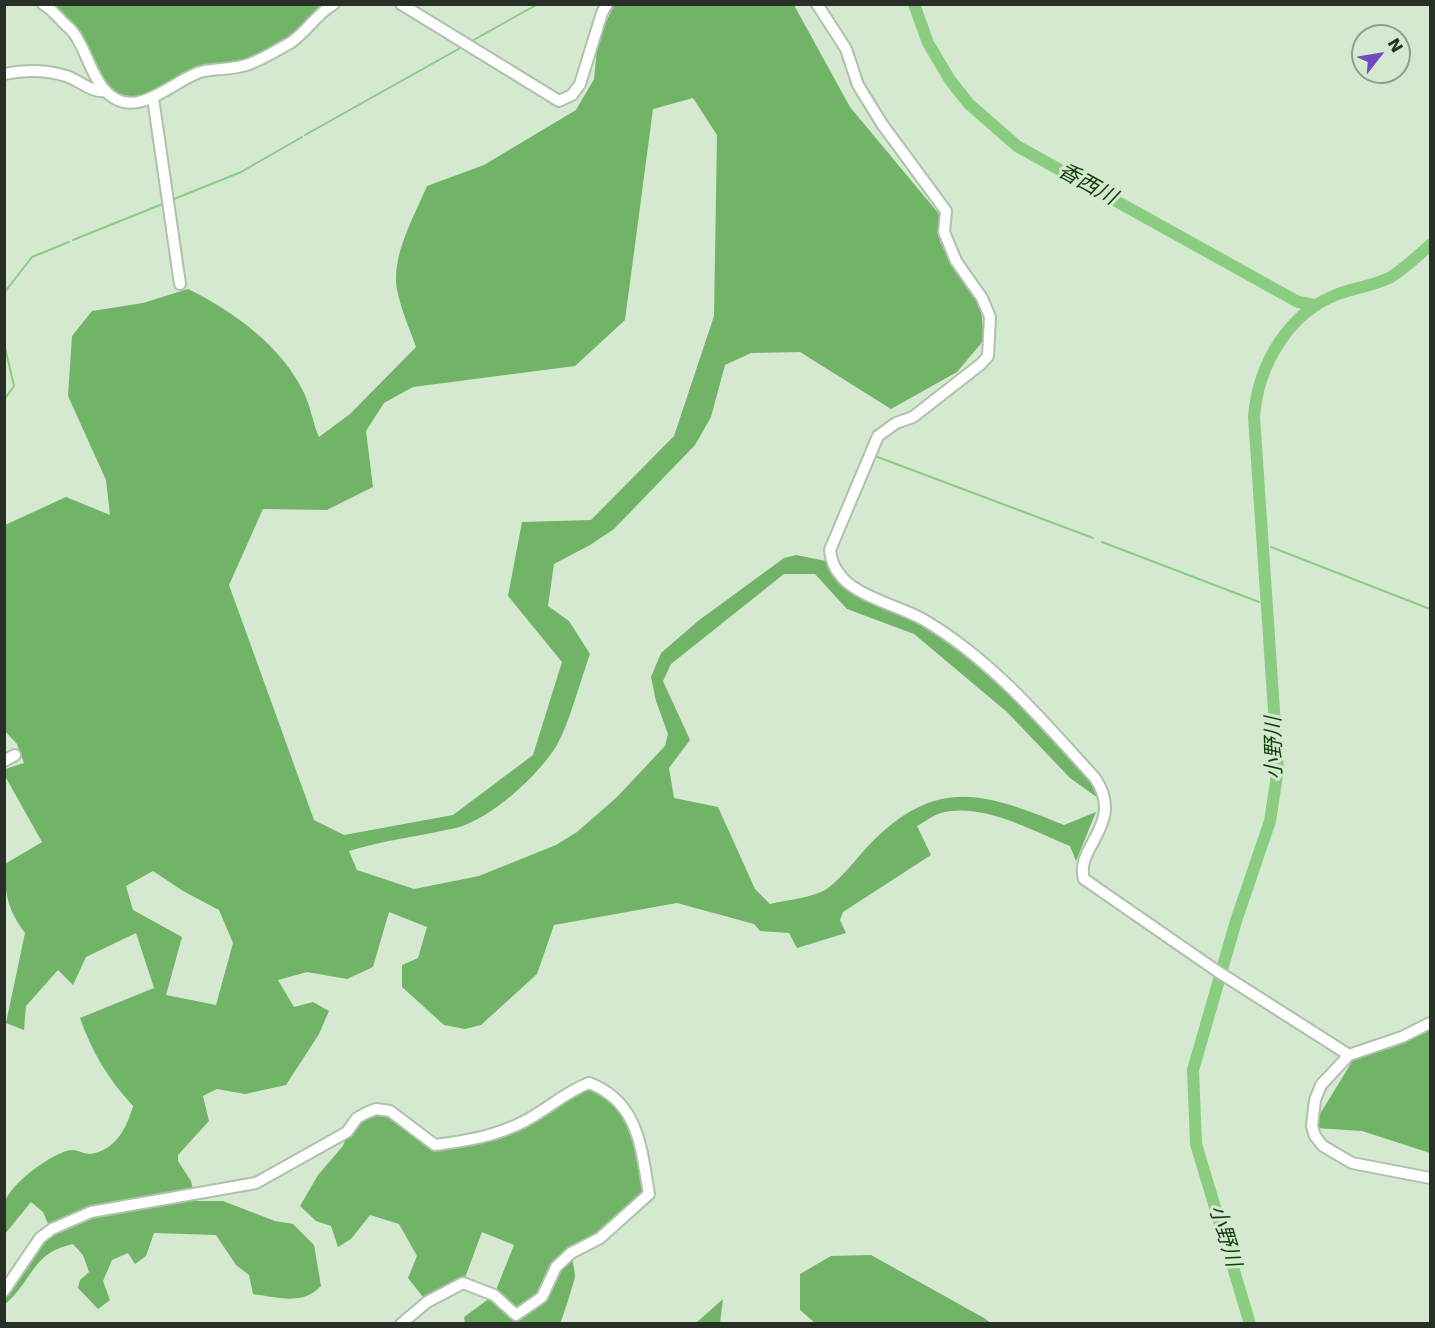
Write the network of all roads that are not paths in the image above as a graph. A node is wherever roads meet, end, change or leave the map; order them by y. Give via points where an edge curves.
1 (43, 4) edge
2 (334, 4) edge
3 (401, 4) edge
4 (607, 4) edge
5 (817, 4) edge
6 (4, 74) edge
7 (105, 91) junction
8 (153, 98) junction
9 (180, 284) dead end
10 (15, 755) dead end
11 (4, 761) edge
12 (1431, 1023) edge
13 (1349, 1055) junction
14 (1431, 1178) edge
15 (4, 1291) edge
16 (400, 1323) edge

1 - 7 street via 73,31 90,72
2 - 8 street via 292,42 248,65 200,72
3 - 4 street via 559,101 572,95 580,84
5 - 13 street via 846,49 858,85 882,124 945,211 944,232 956,261 982,298 990,317 988,356 981,364 913,417 878,436 830,550 831,562 855,589 922,618 953,638 1029,704 1095,778 1104,792 1106,814 1083,867 1084,879
6 - 7 street via 63,75 98,92
7 - 8 street via 131,103
8 - 9 street
10 - 11 street
12 - 13 street
13 - 14 street via 1321,1085 1315,1100 1315,1136 1323,1146 1352,1163
15 - 16 street via 40,1238 52,1229 91,1212 256,1183 347,1132 357,1118 376,1109 390,1111 435,1145 504,1131 566,1092 590,1083 620,1100 634,1125 649,1194 600,1238 571,1253 556,1267 542,1297 516,1315 494,1295 464,1283 426,1302

